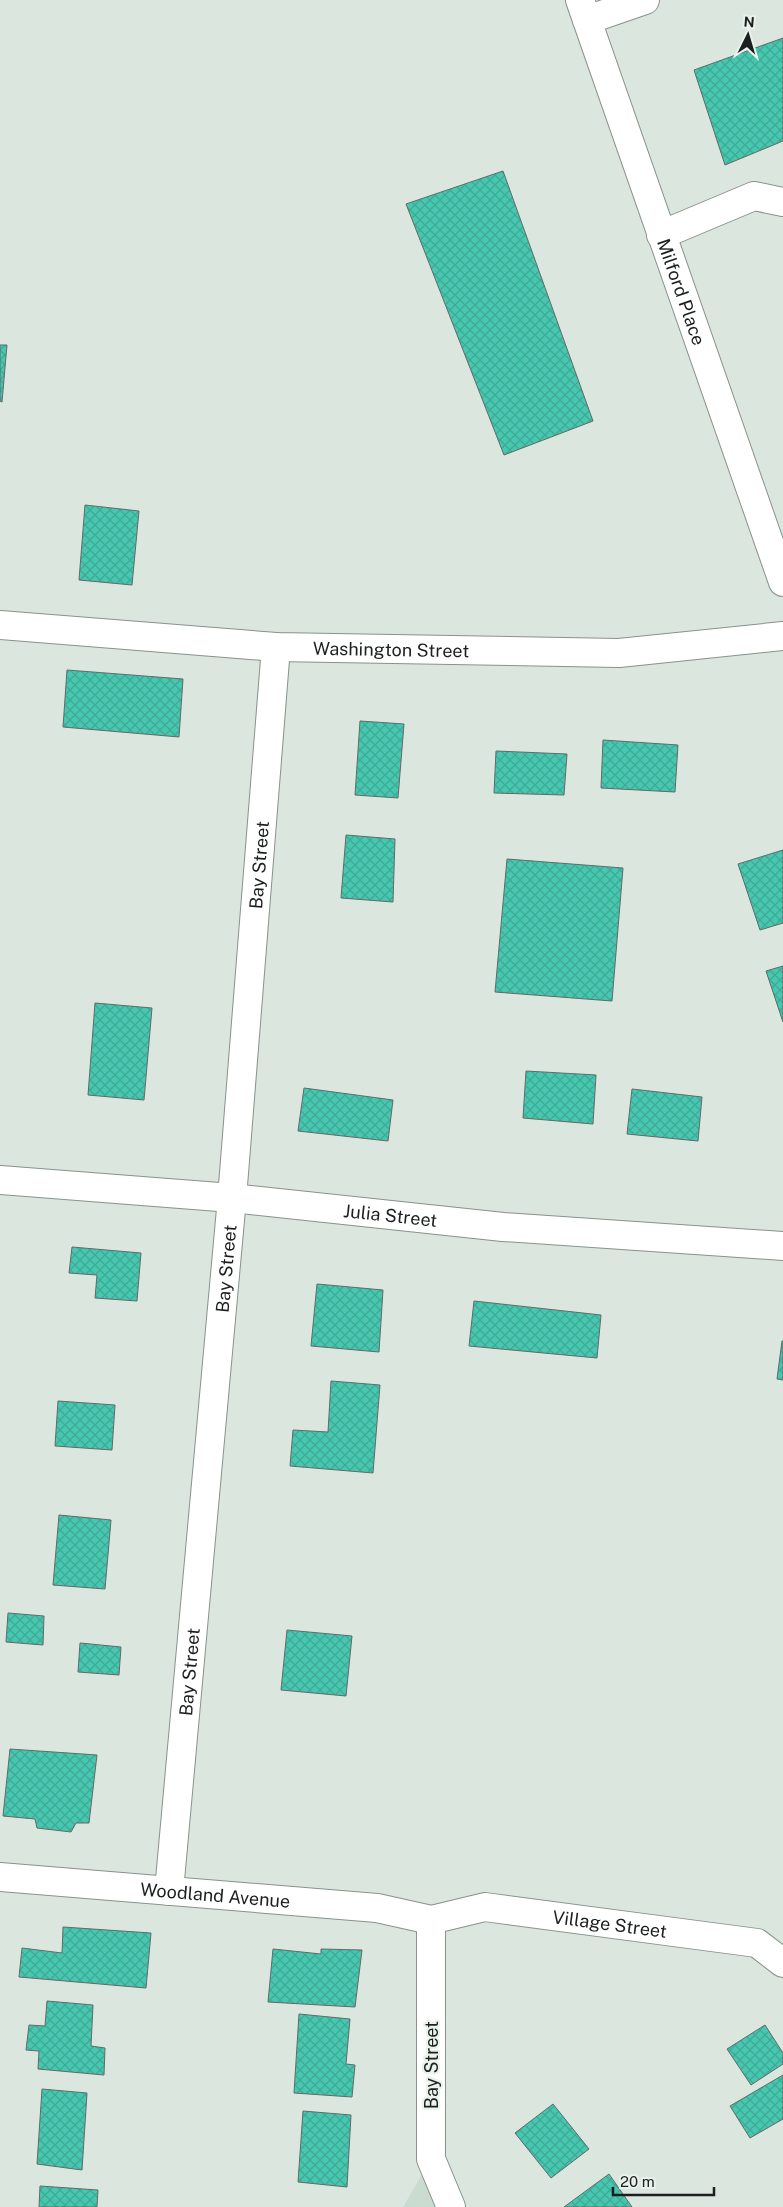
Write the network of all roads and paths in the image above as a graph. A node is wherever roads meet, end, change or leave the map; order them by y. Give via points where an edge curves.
1 (645, 0) edge
2 (584, 10) edge
3 (783, 202) edge
4 (661, 235) junction
5 (783, 582) edge
6 (0, 625) edge
7 (783, 636) edge
8 (276, 647) junction
9 (0, 1180) edge
10 (232, 1198) junction
11 (783, 1246) edge
12 (0, 1878) edge
13 (169, 1891) junction
14 (431, 1920) junction
15 (783, 1963) edge
16 (451, 2207) edge

1 - 2 street
2 - 4 street, Milford Place
3 - 4 street via 754,196
4 - 5 street, Milford Place
6 - 8 street, Washington Street
7 - 8 street, Washington Street via 619,652
8 - 10 street, Bay Street
9 - 10 street, Julia Street
10 - 11 street, Julia Street via 503,1227
10 - 13 street, Bay Street
12 - 13 street, Woodland Avenue
13 - 14 street, Woodland Avenue via 377,1908
14 - 15 street, Village Street via 485,1907 757,1943
14 - 16 street, Bay Street via 431,2158

